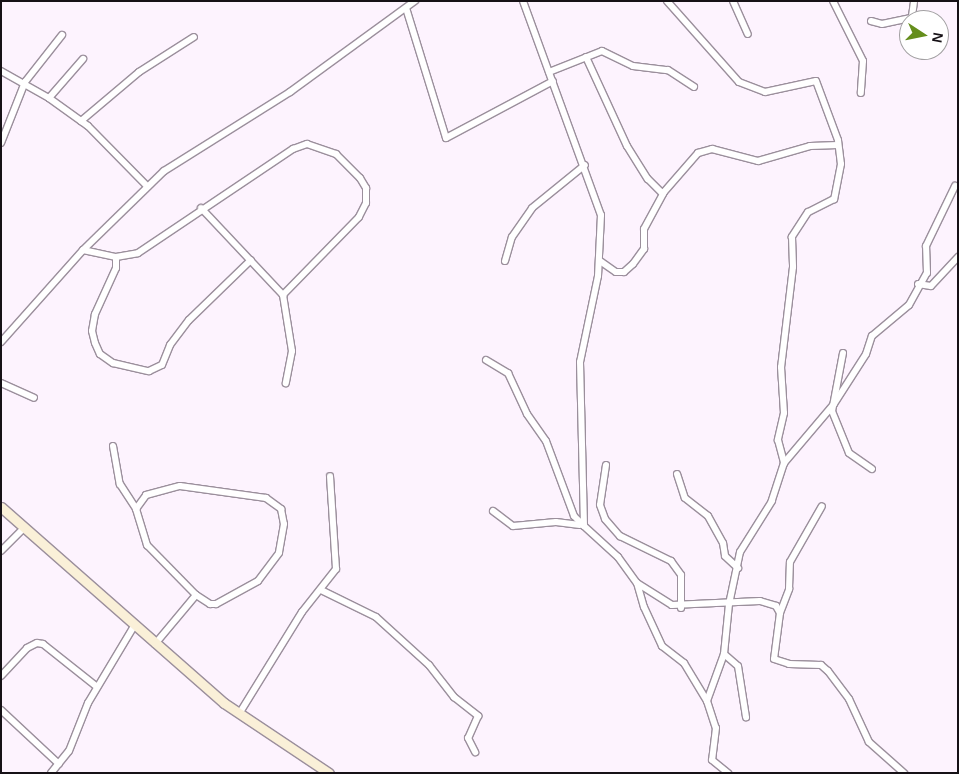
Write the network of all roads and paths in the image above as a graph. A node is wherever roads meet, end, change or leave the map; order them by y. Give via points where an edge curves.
1 (415, 1) edge
2 (523, 1) edge
3 (667, 1) edge
4 (733, 1) edge
5 (833, 1) edge
6 (406, 8) junction
7 (899, 19) edge
8 (871, 21) dead end
9 (748, 34) dead end
10 (62, 35) dead end
11 (194, 37) dead end
12 (586, 57) junction
13 (83, 58) dead end
14 (1, 71) edge
15 (549, 72) junction
16 (553, 81) junction
17 (25, 82) junction
18 (694, 87) dead end
19 (861, 93) dead end
20 (49, 98) junction
21 (81, 121) junction
22 (1, 143) edge
23 (838, 145) junction
24 (585, 165) junction
25 (147, 186) junction
26 (955, 186) dead end
27 (663, 194) junction
28 (200, 208) junction
29 (83, 250) junction
30 (116, 257) junction
31 (958, 257) edge
32 (251, 260) junction
33 (505, 261) dead end
34 (600, 261) junction
35 (918, 284) junction
36 (283, 294) junction
37 (1, 342) edge
38 (843, 353) dead end
39 (486, 360) dead end
40 (286, 382) dead end
41 (1, 383) edge
42 (34, 398) dead end
43 (834, 404) junction
44 (113, 446) dead end
45 (784, 463) junction
46 (606, 465) dead end
47 (872, 469) dead end
48 (676, 474) dead end
49 (330, 476) dead end
50 (822, 506) dead end
51 (1, 507) edge
52 (136, 509) junction
53 (493, 511) dead end
54 (582, 525) junction
55 (25, 527) junction
56 (1, 551) edge
57 (738, 568) junction
58 (637, 582) junction
59 (321, 590) junction
60 (196, 595) junction
61 (728, 604) junction
62 (682, 608) junction
63 (780, 613) junction
64 (134, 626) junction
65 (155, 644) junction
66 (724, 654) junction
67 (1, 676) edge
68 (97, 687) junction
69 (708, 701) junction
70 (1, 710) edge
71 (239, 714) junction
72 (746, 717) dead end
73 (475, 752) dead end
74 (59, 764) junction
75 (51, 773) edge
76 (329, 773) edge
77 (728, 773) edge
78 (904, 773) edge

1 - 6 street
2 - 15 street
3 - 23 street via 739,82 765,92 816,81
4 - 9 street
5 - 19 street via 863,61
6 - 16 street via 446,138
6 - 25 street via 290,92 174,163
7 - 8 street via 882,24
10 - 17 street
11 - 21 street via 138,72
12 - 15 street
12 - 18 street via 607,53 633,66 668,70
12 - 27 street via 627,146 648,179
13 - 20 street
14 - 17 street
15 - 16 street
16 - 24 street
17 - 20 street
17 - 22 street
20 - 21 street
21 - 25 street
23 - 27 street via 810,146 758,161 712,149 698,153 681,168
23 - 45 street via 841,164 834,199 808,212 792,236 794,267 781,367 784,413 778,440
24 - 33 street via 532,208 512,237
24 - 34 street via 601,215
25 - 29 street
26 - 35 street via 926,246 927,272
27 - 34 street via 644,229 644,249 633,264 624,272 616,272
28 - 30 street via 138,254
28 - 32 street
28 - 36 street via 293,149 307,144 336,154 353,168 366,188 366,203 358,217
29 - 30 street
29 - 37 street
30 - 32 street via 116,268 92,331 100,354 113,363 149,371 162,365 170,345 184,326
31 - 35 street via 932,286
32 - 36 street
34 - 54 street via 580,362
35 - 43 street via 909,305 872,336 866,354
36 - 40 street via 292,351
38 - 43 street
39 - 54 street via 508,373 527,414 546,441
41 - 42 street
43 - 45 street
43 - 47 street via 832,411 849,453
44 - 52 street via 120,484
45 - 57 street via 772,501 743,545
46 - 62 street via 600,505 605,519 620,536 671,561 681,575
48 - 57 street via 685,498 708,516 723,543 725,556
49 - 59 street via 336,569
50 - 63 street via 790,562 789,589
51 - 55 street
52 - 60 street via 142,535 152,554
52 - 60 street via 146,495 180,486 266,498 281,509 284,524 280,553 258,581 216,604
53 - 54 street via 513,526 556,522
54 - 58 street via 618,557
55 - 56 street
55 - 64 street
57 - 61 street
58 - 62 street
58 - 69 street via 662,646 684,663
59 - 71 street via 302,612
59 - 73 street via 376,617 429,665 458,701 478,716 468,738
60 - 65 street
61 - 62 street
61 - 63 street via 760,601 776,606
61 - 66 street
63 - 78 street via 774,659 821,665 850,699 870,742
64 - 65 street
64 - 68 street
65 - 71 street
66 - 69 street
66 - 72 street via 738,666
67 - 68 street via 27,648 37,642
68 - 74 street via 70,751
69 - 77 street via 716,728 712,760
70 - 74 street
71 - 76 street
74 - 75 street

